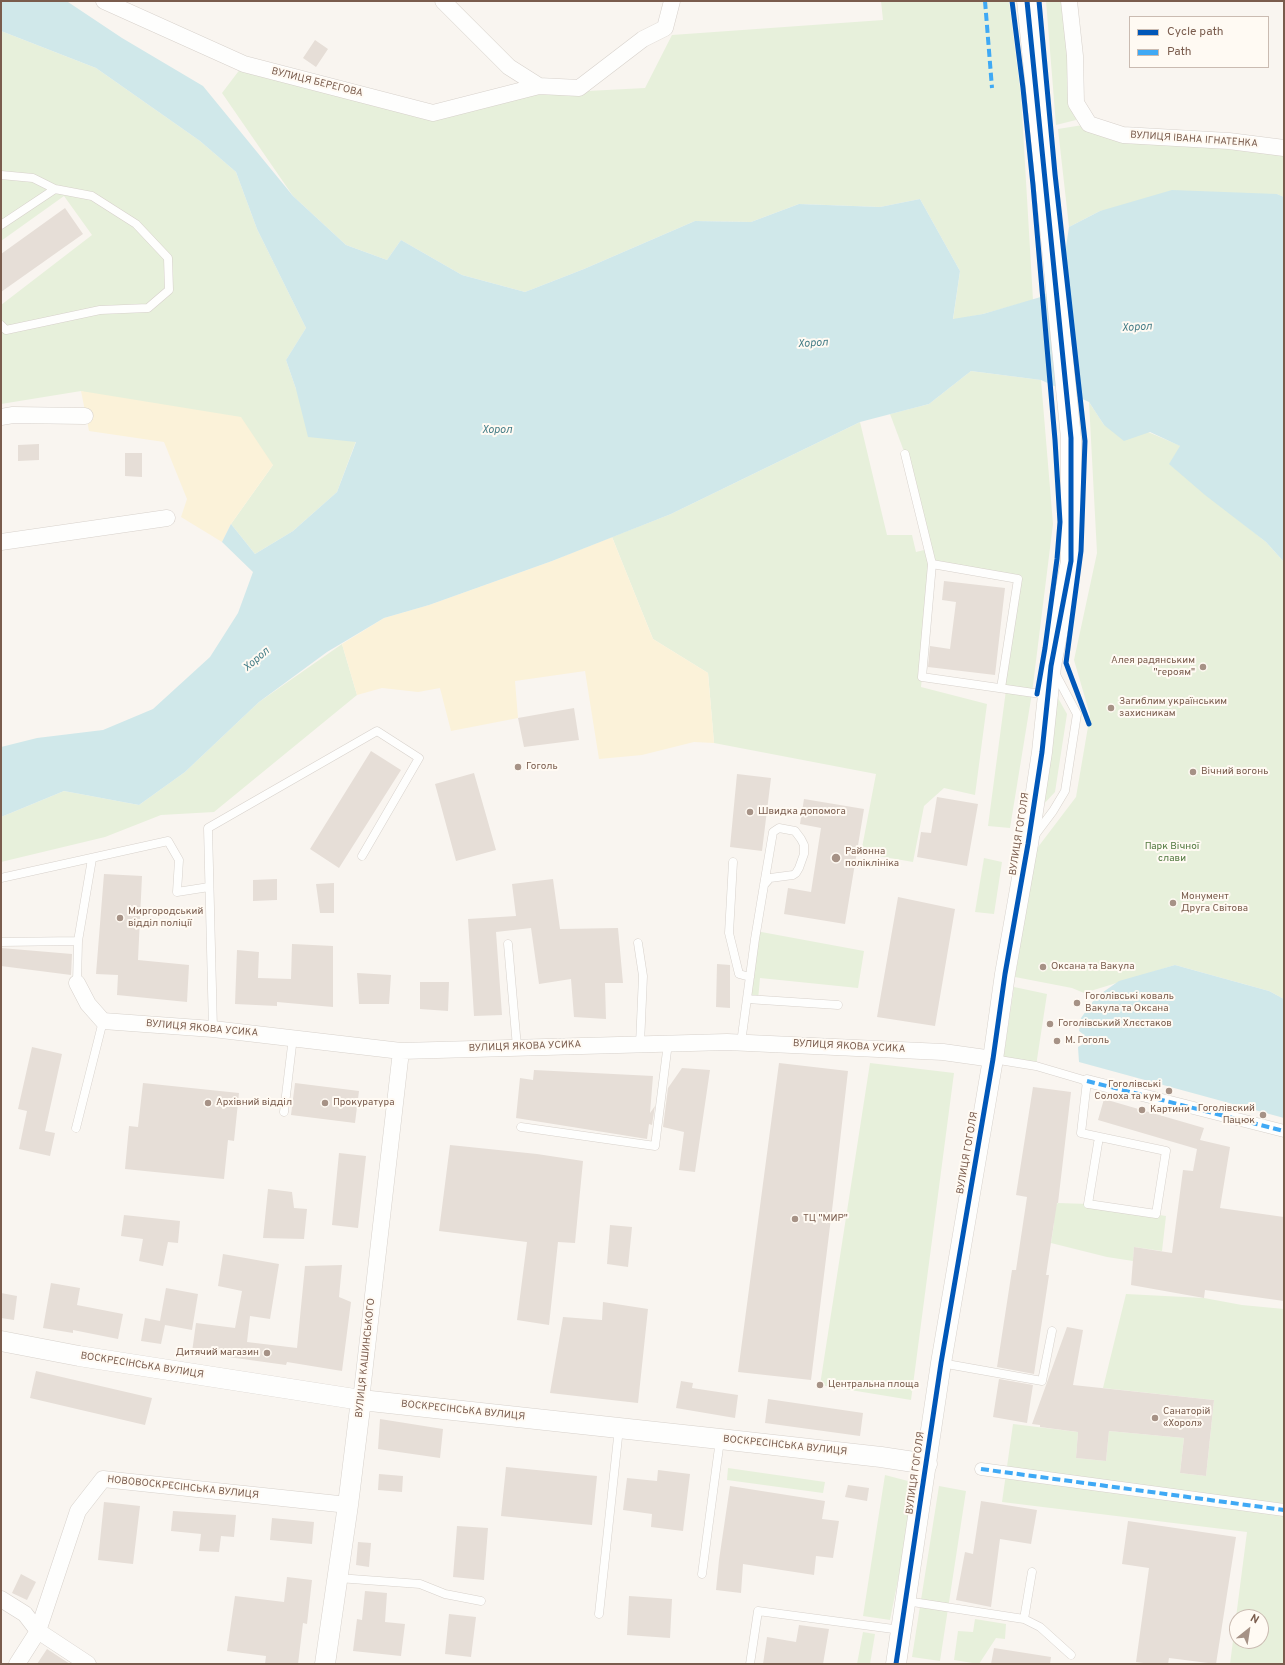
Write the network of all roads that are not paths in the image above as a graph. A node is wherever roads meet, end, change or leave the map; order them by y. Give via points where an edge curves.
1 (104, 1) edge
2 (443, 1) edge
3 (672, 1) edge
4 (1028, 1) edge
5 (1069, 1) edge
6 (539, 86) junction
7 (1284, 148) edge
8 (1, 175) edge
9 (55, 189) junction
10 (1, 225) edge
11 (1, 325) edge
12 (1, 416) edge
13 (85, 416) dead end
14 (905, 454) dead end
15 (166, 518) dead end
16 (1, 542) edge
17 (932, 564) junction
18 (1051, 666) junction
19 (1001, 688) junction
20 (1049, 696) junction
21 (1028, 844) junction
22 (362, 856) dead end
23 (92, 859) junction
24 (733, 862) dead end
25 (1, 878) edge
26 (764, 885) junction
27 (209, 887) junction
28 (78, 941) junction
29 (1, 942) edge
30 (638, 943) dead end
31 (508, 944) dead end
32 (750, 977) junction
33 (78, 983) joint
34 (747, 999) junction
35 (838, 1005) dead end
36 (103, 1021) junction
37 (213, 1029) junction
38 (292, 1037) junction
39 (668, 1043) junction
40 (741, 1043) junction
41 (640, 1044) junction
42 (517, 1047) junction
43 (401, 1051) junction
44 (994, 1059) junction
45 (1087, 1081) junction
46 (284, 1112) dead end
47 (521, 1127) dead end
48 (76, 1128) dead end
49 (1284, 1131) edge
50 (1099, 1137) junction
51 (1052, 1331) dead end
52 (1, 1341) edge
53 (941, 1363) junction
54 (361, 1400) junction
55 (620, 1428) junction
56 (720, 1439) junction
57 (927, 1464) junction
58 (981, 1469) dead end
59 (348, 1505) junction
60 (1284, 1510) edge
61 (1032, 1572) dead end
62 (702, 1574) dead end
63 (337, 1578) junction
64 (1, 1599) edge
65 (906, 1601) junction
66 (481, 1602) dead end
67 (599, 1614) dead end
68 (1024, 1619) junction
69 (38, 1630) junction
70 (901, 1630) junction
71 (1071, 1655) dead end
72 (17, 1664) edge
73 (88, 1664) edge
74 (325, 1664) edge
75 (750, 1664) edge
76 (896, 1664) edge

1 - 6 street, ВУЛИЦЯ БЕРЕГОВА via 244,64 433,113
2 - 6 street via 510,67
3 - 6 street via 665,28 643,38 578,88
4 - 18 street, ВУЛИЦЯ ГОГОЛЯ via 1071,438 1071,560
5 - 7 street, ВУЛИЦЯ ІВАНА ІГНАТЕНКА via 1075,56 1076,103 1089,124 1123,135 1229,141
8 - 9 lane via 33,178
9 - 10 lane
9 - 11 lane via 92,196 136,224 168,258 169,290 148,308 100,310 6,330
12 - 13 street
14 - 17 lane
15 - 16 street
17 - 19 lane via 922,677
17 - 19 lane via 1018,579
18 - 20 street, ВУЛИЦЯ ГОГОЛЯ
18 - 21 lane via 1077,714 1065,791
19 - 20 lane
20 - 21 street, ВУЛИЦЯ ГОГОЛЯ
21 - 44 street, ВУЛИЦЯ ГОГОЛЯ via 1005,974
22 - 27 lane via 419,758 377,731 208,828
23 - 25 lane
23 - 27 lane via 168,841 179,860 177,892
23 - 28 lane
24 - 32 lane via 729,933 739,974
26 - 26 lane via 773,832 780,828 795,831 804,845 799,868 792,875 770,878
26 - 32 lane
27 - 37 lane
28 - 29 lane
28 - 33 lane
30 - 41 lane via 643,976
31 - 42 lane
32 - 34 lane
33 - 36 street via 88,1004
34 - 35 lane
34 - 40 lane
36 - 37 street, ВУЛИЦЯ ЯКОВА УСИКА
36 - 48 lane
37 - 38 street, ВУЛИЦЯ ЯКОВА УСИКА
38 - 43 street, ВУЛИЦЯ ЯКОВА УСИКА
38 - 46 lane
39 - 40 street, ВУЛИЦЯ ЯКОВА УСИКА
39 - 41 street, ВУЛИЦЯ ЯКОВА УСИКА
39 - 47 lane via 655,1146
40 - 44 street, ВУЛИЦЯ ЯКОВА УСИКА via 943,1052
41 - 42 street, ВУЛИЦЯ ЯКОВА УСИКА
42 - 43 street, ВУЛИЦЯ ЯКОВА УСИКА
43 - 54 street, ВУЛИЦЯ КАШИНСЬКОГО
44 - 45 lane via 1036,1066
44 - 53 street, ВУЛИЦЯ ГОГОЛЯ
45 - 49 street
45 - 50 lane via 1081,1133
50 - 50 lane via 1166,1152 1156,1214 1088,1204
51 - 53 lane via 1042,1381
52 - 54 street, ВОСКРЕСІНСЬКА ВУЛИЦЯ via 79,1356
53 - 57 street, ВУЛИЦЯ ГОГОЛЯ
54 - 55 street, ВОСКРЕСІНСЬКА ВУЛИЦЯ
54 - 59 street, ВУЛИЦЯ КАШИНСЬКОГО
55 - 56 street, ВОСКРЕСІНСЬКА ВУЛИЦЯ
55 - 67 lane
56 - 57 street, ВОСКРЕСІНСЬКА ВУЛИЦЯ
56 - 62 lane
57 - 65 street, ВУЛИЦЯ ГОГОЛЯ
58 - 60 street
59 - 63 street, ВУЛИЦЯ КАШИНСЬКОГО
59 - 69 street, НОВОВОСКРЕСІНСЬКА ВУЛИЦЯ via 103,1479 78,1511
61 - 68 lane
63 - 66 lane via 420,1584 445,1594
63 - 74 street, ВУЛИЦЯ КАШИНСЬКОГО
64 - 69 street via 25,1614
65 - 68 lane
65 - 70 street, ВУЛИЦЯ ГОГОЛЯ
68 - 71 lane via 1040,1627
69 - 72 street, НОВОВОСКРЕСІНСЬКА ВУЛИЦЯ
69 - 73 street
70 - 75 lane via 758,1611
70 - 76 street, ВУЛИЦЯ ГОГОЛЯ

